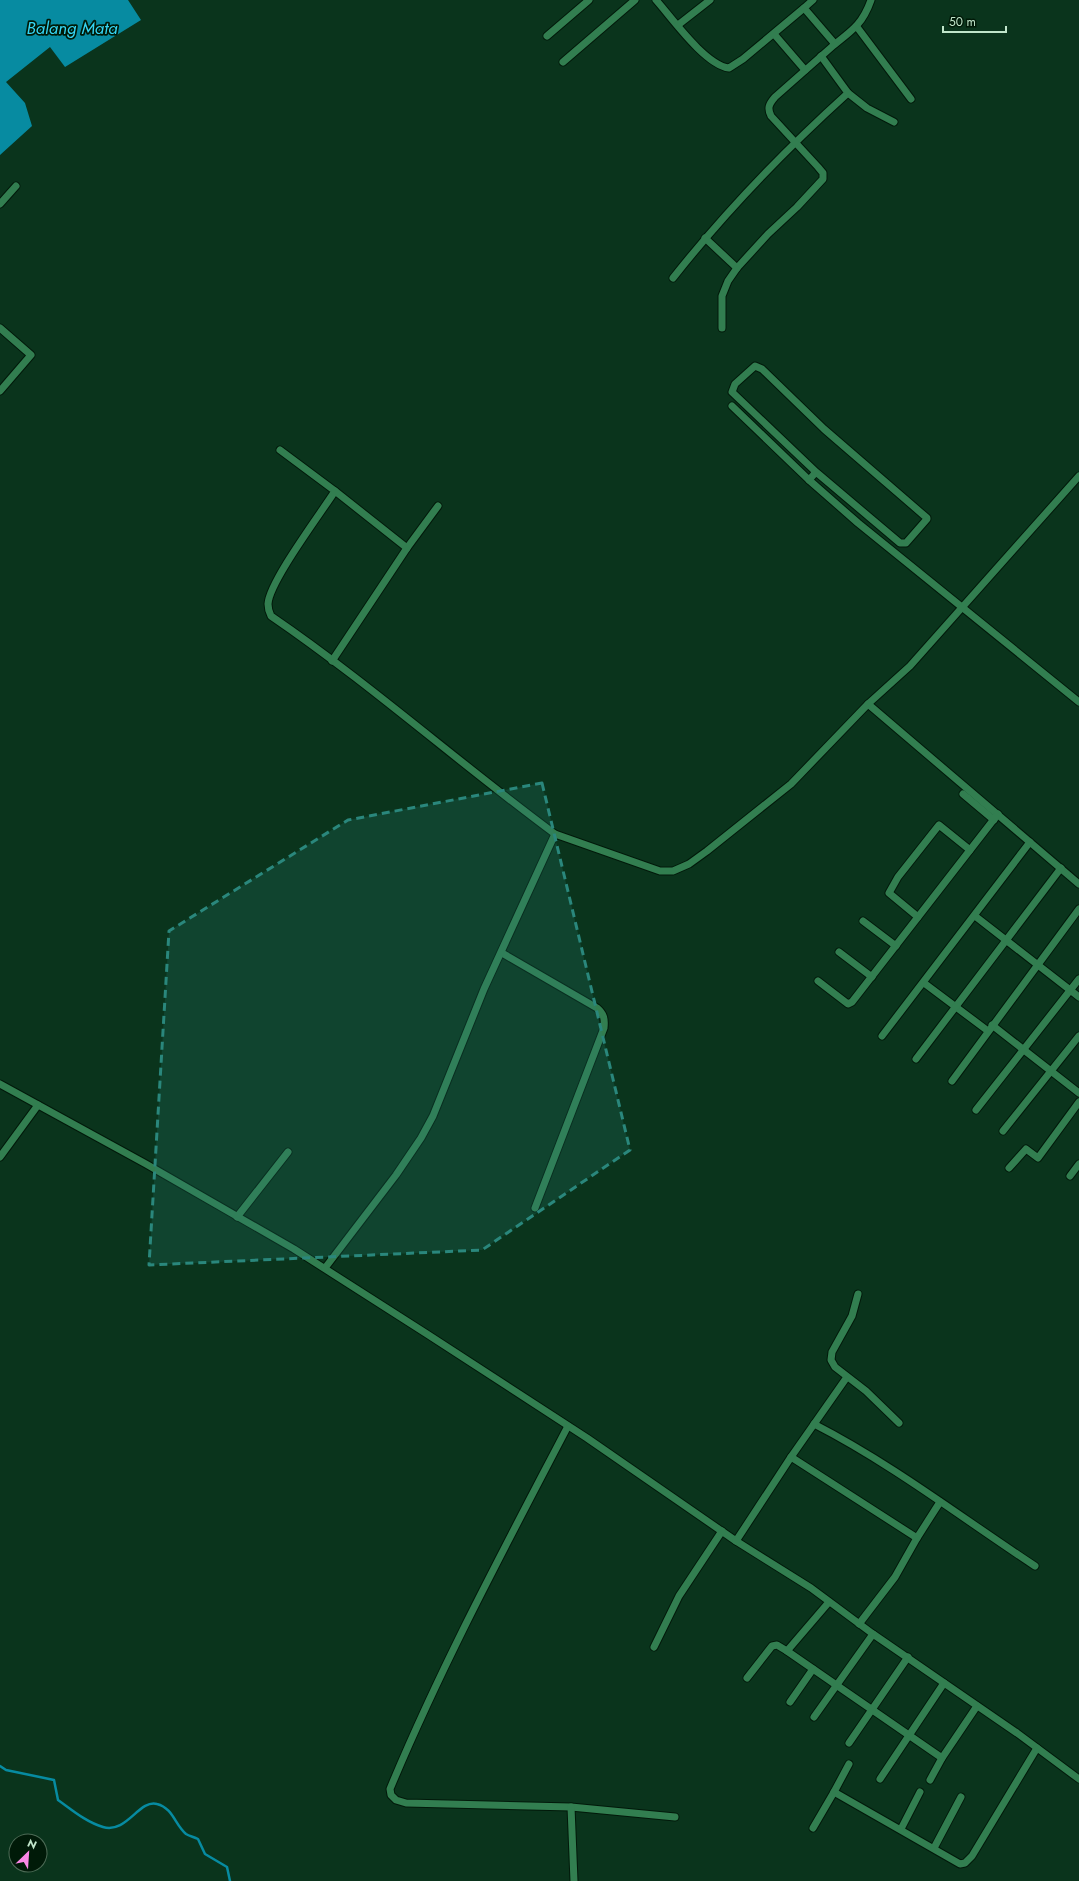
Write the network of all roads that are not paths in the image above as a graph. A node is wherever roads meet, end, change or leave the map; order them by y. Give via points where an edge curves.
1 (588, 0) edge
2 (636, 0) edge
3 (656, 0) edge
4 (710, 0) edge
5 (814, 0) edge
6 (872, 0) edge
7 (804, 8) junction
8 (678, 25) junction
9 (857, 27) junction
10 (774, 34) junction
11 (547, 36) dead end
12 (835, 44) junction
13 (821, 56) junction
14 (563, 62) dead end
15 (805, 70) junction
16 (848, 93) junction
17 (911, 99) dead end
18 (894, 122) dead end
19 (795, 143) junction
20 (16, 186) dead end
21 (0, 204) edge
22 (705, 238) junction
23 (737, 268) junction
24 (674, 278) dead end
25 (722, 328) dead end
26 (0, 329) edge
27 (0, 391) edge
28 (732, 406) dead end
29 (280, 450) dead end
30 (816, 472) junction
31 (1079, 476) edge
32 (809, 480) junction
33 (335, 491) junction
34 (438, 506) dead end
35 (408, 548) junction
36 (961, 608) junction
37 (332, 661) junction
38 (1079, 702) edge
39 (868, 704) junction
40 (963, 794) dead end
41 (996, 817) junction
42 (555, 834) junction
43 (1030, 842) junction
44 (970, 850) junction
45 (1061, 868) junction
46 (1079, 884) edge
47 (1079, 909) edge
48 (975, 916) junction
49 (918, 917) junction
50 (863, 921) dead end
51 (1006, 941) junction
52 (896, 946) junction
53 (839, 952) dead end
54 (502, 953) junction
55 (1037, 965) junction
56 (872, 977) junction
57 (1079, 979) edge
58 (818, 981) dead end
59 (924, 983) junction
60 (1071, 991) junction
61 (1079, 997) edge
62 (956, 1007) junction
63 (990, 1028) junction
64 (882, 1036) dead end
65 (1079, 1036) edge
66 (1024, 1050) junction
67 (916, 1059) dead end
68 (1051, 1071) junction
69 (952, 1081) dead end
70 (0, 1084) edge
71 (1079, 1093) edge
72 (1079, 1102) edge
73 (38, 1105) junction
74 (976, 1110) dead end
75 (1003, 1131) dead end
76 (288, 1152) dead end
77 (0, 1157) edge
78 (1079, 1164) edge
79 (1009, 1168) dead end
80 (1070, 1176) dead end
81 (535, 1208) dead end
82 (237, 1218) junction
83 (325, 1268) junction
84 (858, 1294) dead end
85 (847, 1377) junction
86 (899, 1423) dead end
87 (814, 1424) junction
88 (568, 1426) junction
89 (791, 1457) junction
90 (940, 1502) junction
91 (722, 1531) junction
92 (916, 1538) junction
93 (736, 1541) junction
94 (1035, 1566) dead end
95 (829, 1602) junction
96 (859, 1624) junction
97 (873, 1634) junction
98 (654, 1647) dead end
99 (787, 1651) junction
100 (908, 1657) junction
101 (813, 1670) junction
102 (747, 1678) dead end
103 (944, 1683) junction
104 (836, 1686) junction
105 (790, 1702) dead end
106 (977, 1706) junction
107 (873, 1710) junction
108 (814, 1717) dead end
109 (909, 1735) junction
110 (849, 1743) dead end
111 (1037, 1748) junction
112 (942, 1758) junction
113 (849, 1764) dead end
114 (880, 1779) dead end
115 (1079, 1779) edge
116 (930, 1780) dead end
117 (834, 1792) junction
118 (920, 1792) dead end
119 (961, 1797) dead end
120 (571, 1808) junction
121 (675, 1817) dead end
122 (814, 1828) dead end
123 (901, 1829) junction
124 (934, 1848) junction
125 (574, 1881) edge

1 - 11 street
2 - 14 street
3 - 8 street
4 - 8 street
5 - 7 street
6 - 9 street
7 - 10 street
7 - 12 street
8 - 10 street via 714,63 726,67 734,66
9 - 12 street
9 - 17 street
10 - 15 street
12 - 13 street
13 - 15 street
13 - 16 street
15 - 19 street via 774,97 769,106 771,116
16 - 18 street via 867,108
16 - 19 street
19 - 22 street
19 - 23 street via 821,170 823,179
20 - 21 street
22 - 23 street
22 - 24 street
23 - 25 street via 724,288
26 - 27 street via 30,355
28 - 32 street
29 - 33 street
30 - 30 street via 900,543 906,543 926,519 824,429 762,368 755,366 735,384 732,392
30 - 32 street
31 - 36 street
32 - 36 street
33 - 35 street
33 - 37 street via 283,570 268,604 271,616
34 - 35 street
35 - 37 street
36 - 38 street
36 - 39 street via 910,666
37 - 42 street
39 - 41 street
39 - 42 street via 790,784 707,851 689,864 673,871 660,871 644,866
40 - 41 street
41 - 43 street
41 - 44 street
42 - 54 street
43 - 45 street
43 - 48 street
44 - 49 street
44 - 49 street via 939,826 903,872 889,893
45 - 46 street
45 - 51 street
47 - 55 street
48 - 51 street
48 - 59 street
49 - 52 street
50 - 52 street
51 - 55 street
51 - 62 street
52 - 56 street
53 - 56 street
54 - 81 street via 597,1008 603,1013 604,1019 604,1028
54 - 83 street via 421,1138
55 - 60 street
55 - 63 street
56 - 58 street via 848,1004
57 - 60 street
59 - 62 street
59 - 64 street
60 - 61 street
60 - 66 street
62 - 63 street
62 - 67 street
63 - 66 street
63 - 69 street
65 - 68 street
66 - 68 street
66 - 74 street
68 - 71 street
68 - 75 street
70 - 73 street
72 - 79 street via 1038,1158 1026,1149
73 - 77 street
73 - 82 street via 146,1164
76 - 82 street
78 - 80 street
82 - 83 street
83 - 88 street
84 - 85 street via 851,1320 830,1357 835,1367
85 - 86 street via 866,1391
85 - 87 street
87 - 89 street
87 - 90 street via 882,1463
88 - 91 street
88 - 120 street via 450,1657 390,1792 394,1798 406,1803
89 - 92 street
89 - 93 street
90 - 92 street
90 - 94 street
91 - 93 street
91 - 98 street via 679,1596
92 - 96 street via 894,1577
93 - 95 street
95 - 96 street
95 - 99 street
96 - 97 street
97 - 100 street
97 - 104 street
99 - 101 street
99 - 102 street via 777,1645 772,1646
100 - 103 street
100 - 107 street
101 - 104 street
101 - 105 street
103 - 106 street
103 - 109 street
104 - 107 street
104 - 108 street
106 - 111 street
106 - 112 street
107 - 109 street
107 - 110 street
109 - 112 street
109 - 114 street
111 - 115 street
111 - 124 street via 969,1860 960,1864
112 - 116 street
113 - 117 street
117 - 122 street
117 - 123 street
118 - 123 street
119 - 124 street
120 - 121 street
120 - 125 street
123 - 124 street

